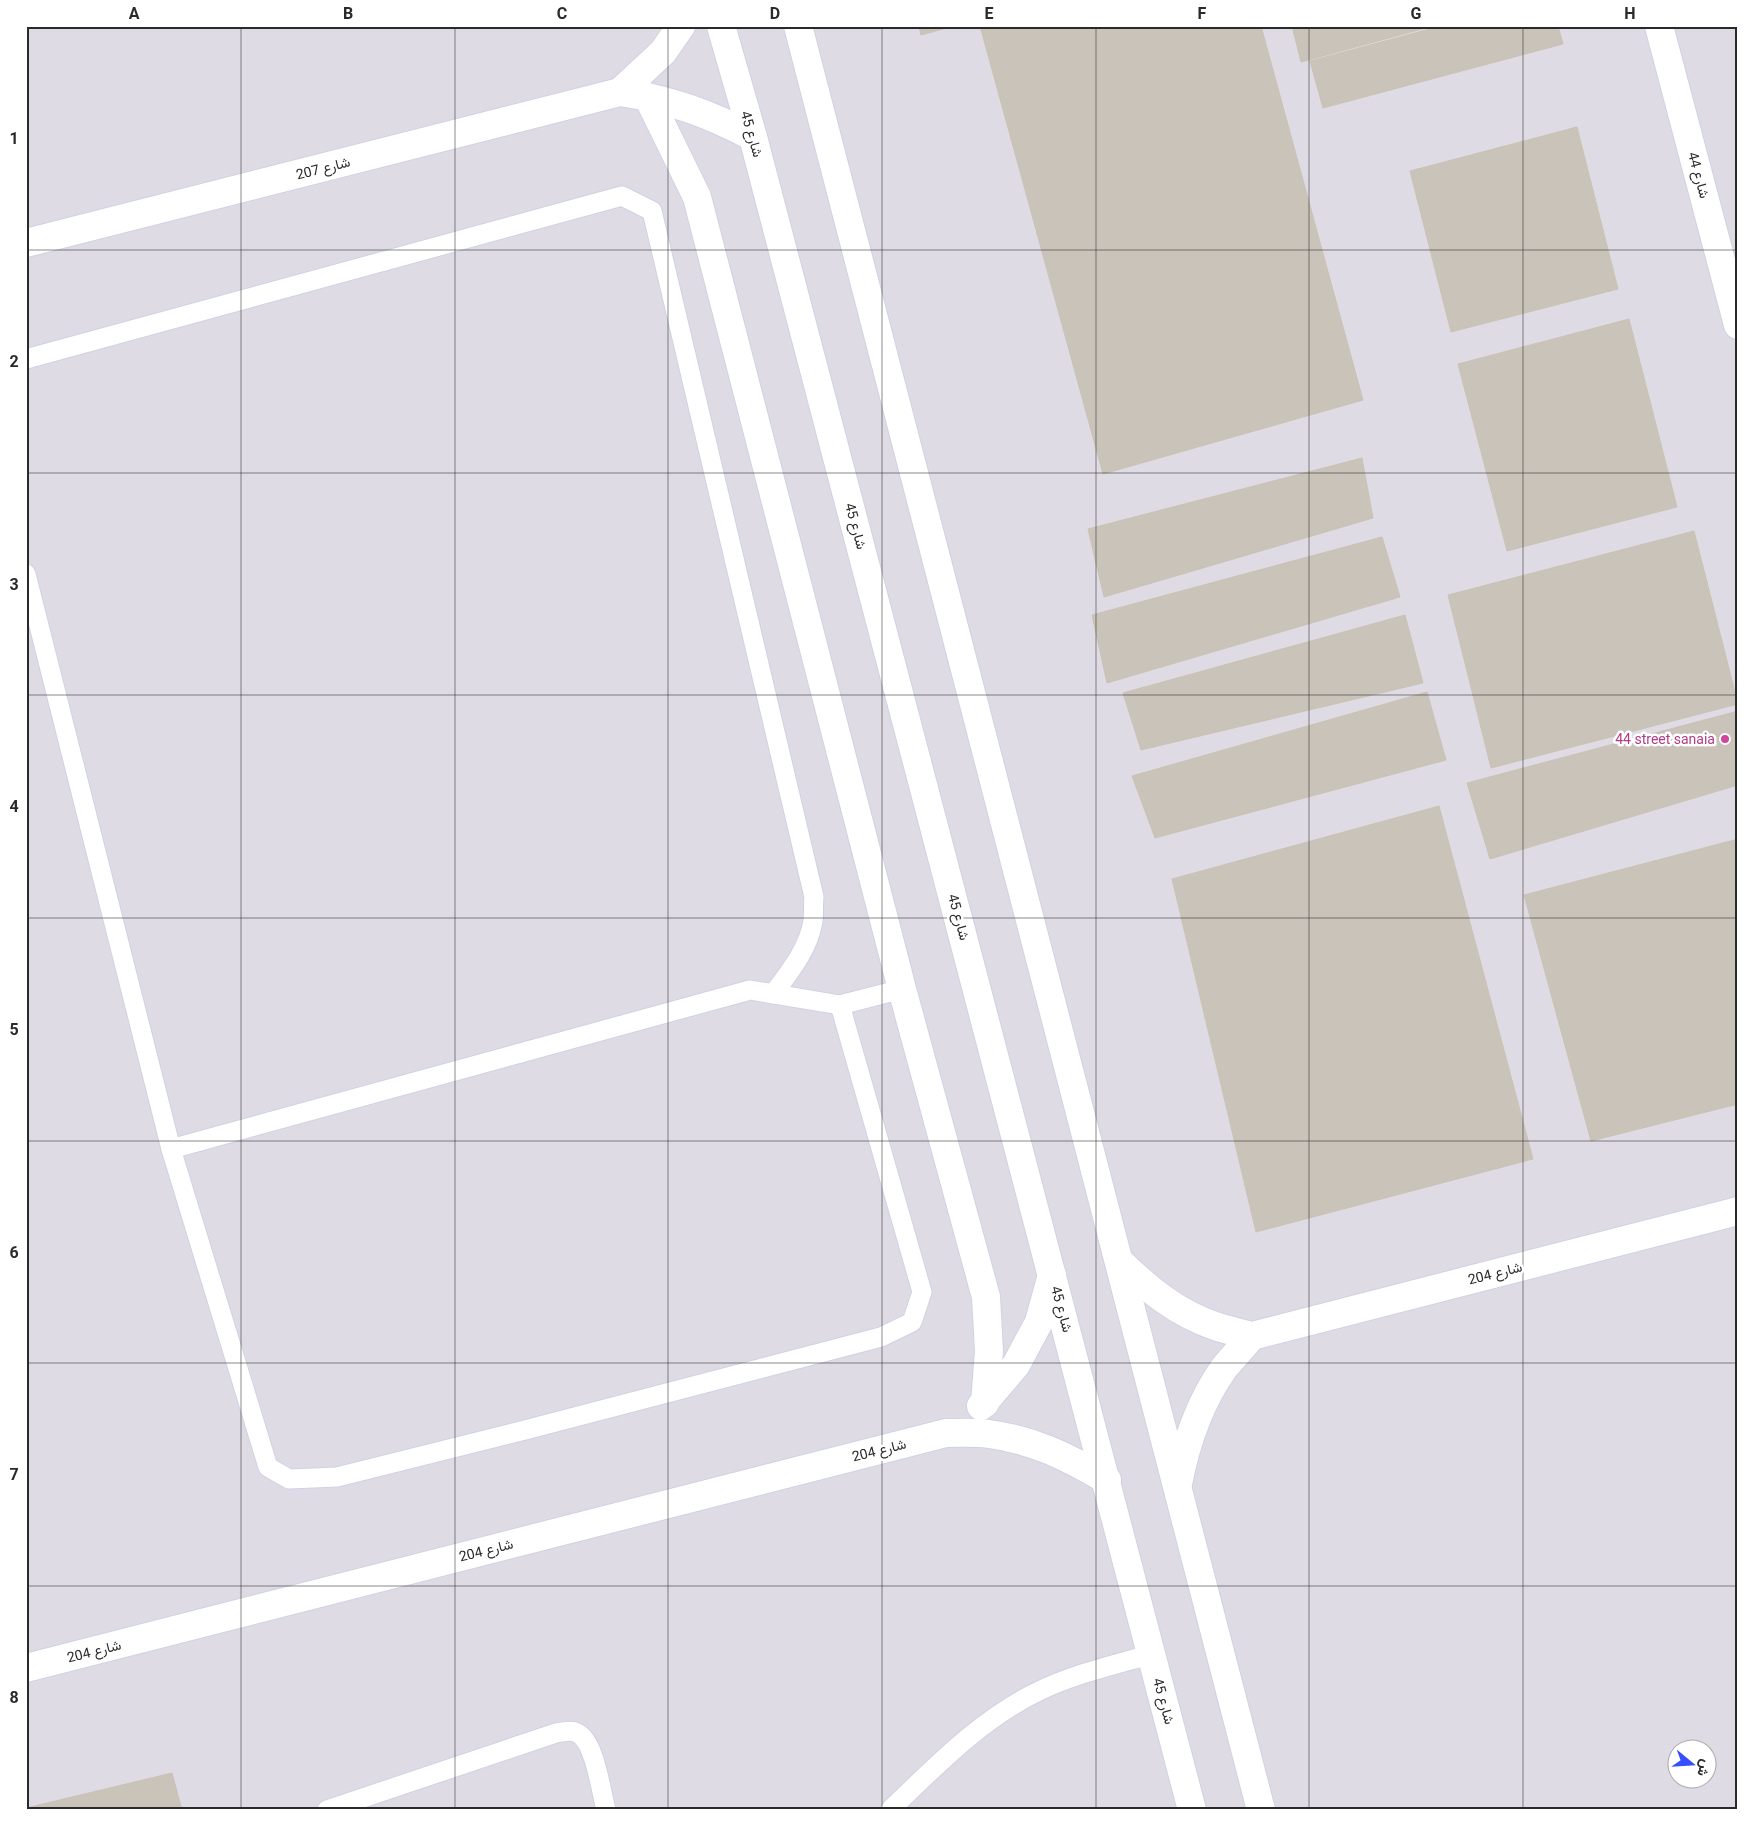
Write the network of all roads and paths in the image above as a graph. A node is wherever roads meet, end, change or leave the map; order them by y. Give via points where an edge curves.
1 (680, 26) edge
2 (721, 26) edge
3 (798, 26) edge
4 (1659, 26) edge
5 (620, 92) junction
6 (648, 97) junction
7 (753, 137) junction
8 (26, 243) edge
9 (1738, 324) edge
10 (26, 359) edge
11 (26, 574) edge
12 (902, 989) junction
13 (773, 994) junction
14 (840, 1005) junction
15 (171, 1149) junction
16 (1738, 1211) edge
17 (1120, 1262) junction
18 (1052, 1274) junction
19 (1252, 1336) junction
20 (985, 1403) junction
21 (946, 1433) junction
22 (1107, 1480) junction
23 (1177, 1491) junction
24 (1152, 1654) junction
25 (26, 1668) edge
26 (327, 1810) edge
27 (606, 1810) edge
28 (890, 1810) edge
29 (1192, 1810) edge
30 (1261, 1810) edge

1 - 5 street, شارع 207 via 663,52
2 - 7 street, شارع 45
3 - 17 street
4 - 9 street, شارع 44
5 - 6 street, شارع 207
5 - 8 street, شارع 207
6 - 7 street, شارع 207 via 703,112
6 - 12 street via 697,198
7 - 18 street, شارع 45
10 - 13 lane via 622,196 652,211 814,897 812,922 804,947
11 - 15 lane
12 - 14 lane
12 - 20 street via 986,1297 989,1351
13 - 14 lane
13 - 15 lane via 750,990
14 - 15 lane via 922,1292 912,1322 881,1337 337,1477 289,1479 268,1467
16 - 19 street, شارع 204
17 - 19 street, شارع 204 via 1147,1289 1180,1310 1215,1326
17 - 23 street
18 - 20 street, شارع 204 via 1039,1322 1016,1365
18 - 22 street, شارع 45
19 - 23 street via 1224,1369 1201,1406 1186,1448
20 - 21 street, شارع 204
21 - 22 street, شارع 204 via 988,1434 1030,1442 1070,1458
21 - 25 street, شارع 204
22 - 24 street, شارع 45
23 - 30 street
24 - 28 lane via 1040,1690 1009,1707 941,1761
24 - 29 street, شارع 45
26 - 27 lane via 568,1731 578,1733 587,1741

